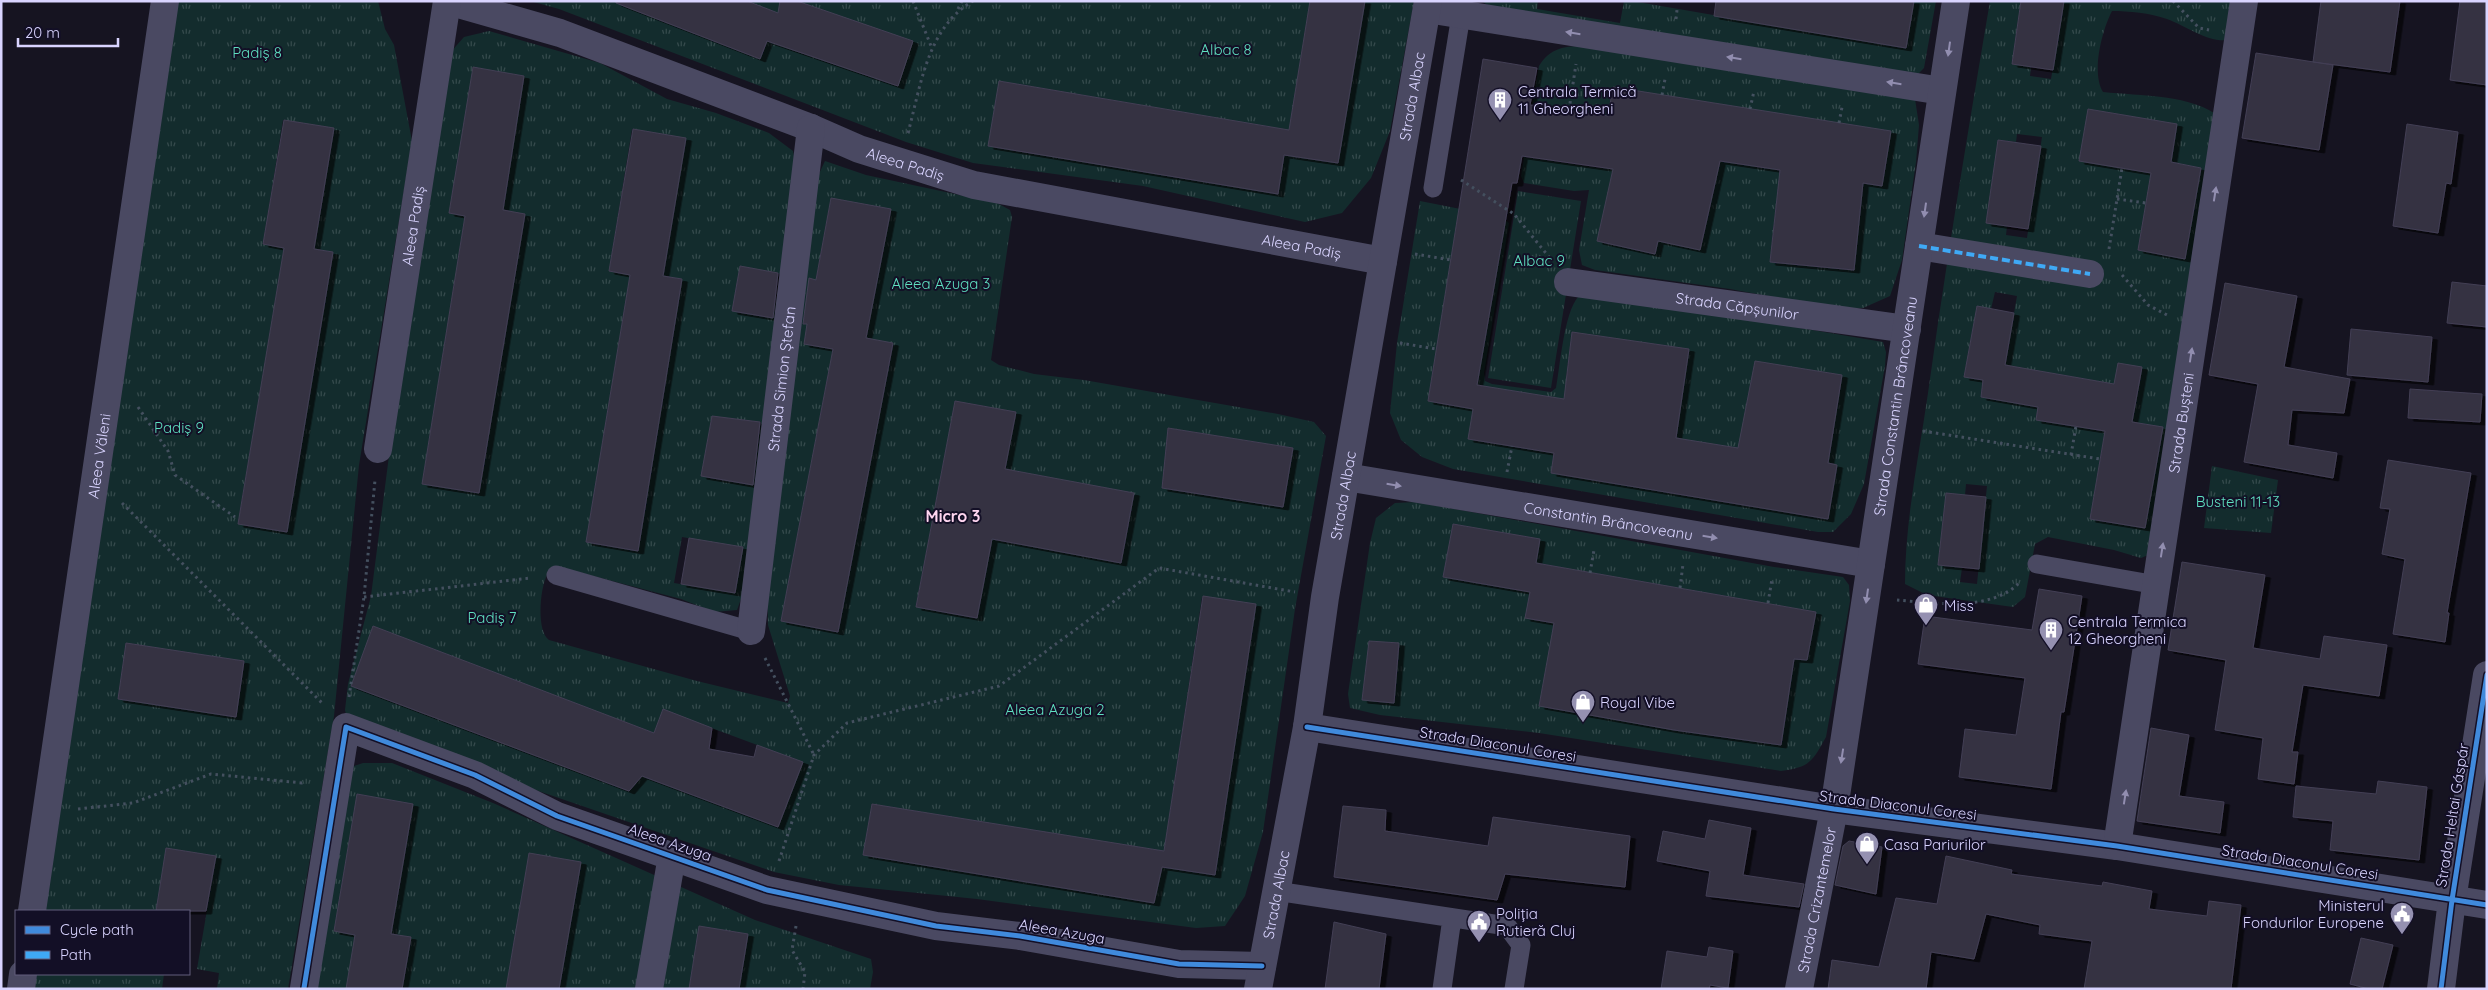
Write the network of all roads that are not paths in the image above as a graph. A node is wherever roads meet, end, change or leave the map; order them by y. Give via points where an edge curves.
1 (165, 1) edge
2 (448, 1) edge
3 (1956, 1) edge
4 (2244, 1) edge
5 (1427, 5) edge
6 (1461, 15) junction
7 (1942, 91) junction
8 (811, 128) junction
9 (1433, 188) dead end
10 (1919, 246) junction
11 (1383, 261) junction
12 (2098, 271) road end
13 (1568, 282) road end
14 (1907, 329) junction
15 (378, 449) road end
16 (1346, 477) junction
17 (1871, 564) junction
18 (2037, 564) road end
19 (556, 575) road end
20 (2156, 585) junction
21 (752, 630) joint
22 (2487, 675) edge
23 (1307, 727) junction
24 (1834, 809) junction
25 (2117, 846) junction
26 (672, 856) junction
27 (1276, 891) junction
28 (2452, 900) junction
29 (2487, 906) edge
30 (32, 910) edge
31 (1452, 918) junction
32 (23, 975) edge
33 (1260, 978) edge
34 (304, 988) edge
35 (21, 989) edge
36 (649, 989) edge
37 (1442, 989) edge
38 (1514, 989) edge
39 (1799, 989) edge
40 (2441, 989) edge

1 - 30 street, Aleea Văleni
2 - 8 street, Aleea Padiș via 560,33
2 - 15 street, Aleea Padiș
3 -> 7 street, Strada Constantin Brâncoveanu
20 -> 4 street, Strada Bușteni
5 - 6 street
5 - 11 street, Strada Albac
7 -> 6 street
6 - 9 lane
7 -> 10 street, Strada Constantin Brâncoveanu
8 - 11 street, Aleea Padiș via 858,149 974,185
8 - 21 street, Strada Simion Ștefan
10 - 12 street
10 - 14 street, Strada Constantin Brâncoveanu
11 - 16 street, Strada Albac
13 - 14 street, Strada Căpșunilor
14 - 17 street, Strada Constantin Brâncoveanu
16 -> 17 street, Constantin Brâncoveanu
16 - 23 street, Strada Albac
17 -> 24 street, Strada Constantin Brâncoveanu
18 - 20 lane
19 - 21 lane
25 -> 20 street, Strada Bușteni
22 - 28 street, Strada Heltai Gáspár
23 - 24 street, Strada Diaconul Coresi
23 - 27 street, Strada Albac
24 - 25 street, Strada Diaconul Coresi
24 - 39 street, Strada Crizantemelor
25 - 28 street, Strada Diaconul Coresi
26 - 33 street, Aleea Azuga via 767,890 936,926 1020,936
26 - 34 street, Aleea Azuga via 557,816 474,776 346,727
26 - 36 street, Aleea Azuga
27 - 31 lane
27 - 33 street, Strada Albac
28 - 29 street, Strada Diaconul Coresi
28 - 40 street, Strada Heltai Gáspár
31 - 37 lane
31 - 38 lane via 1507,926 1521,945
32 - 35 street

